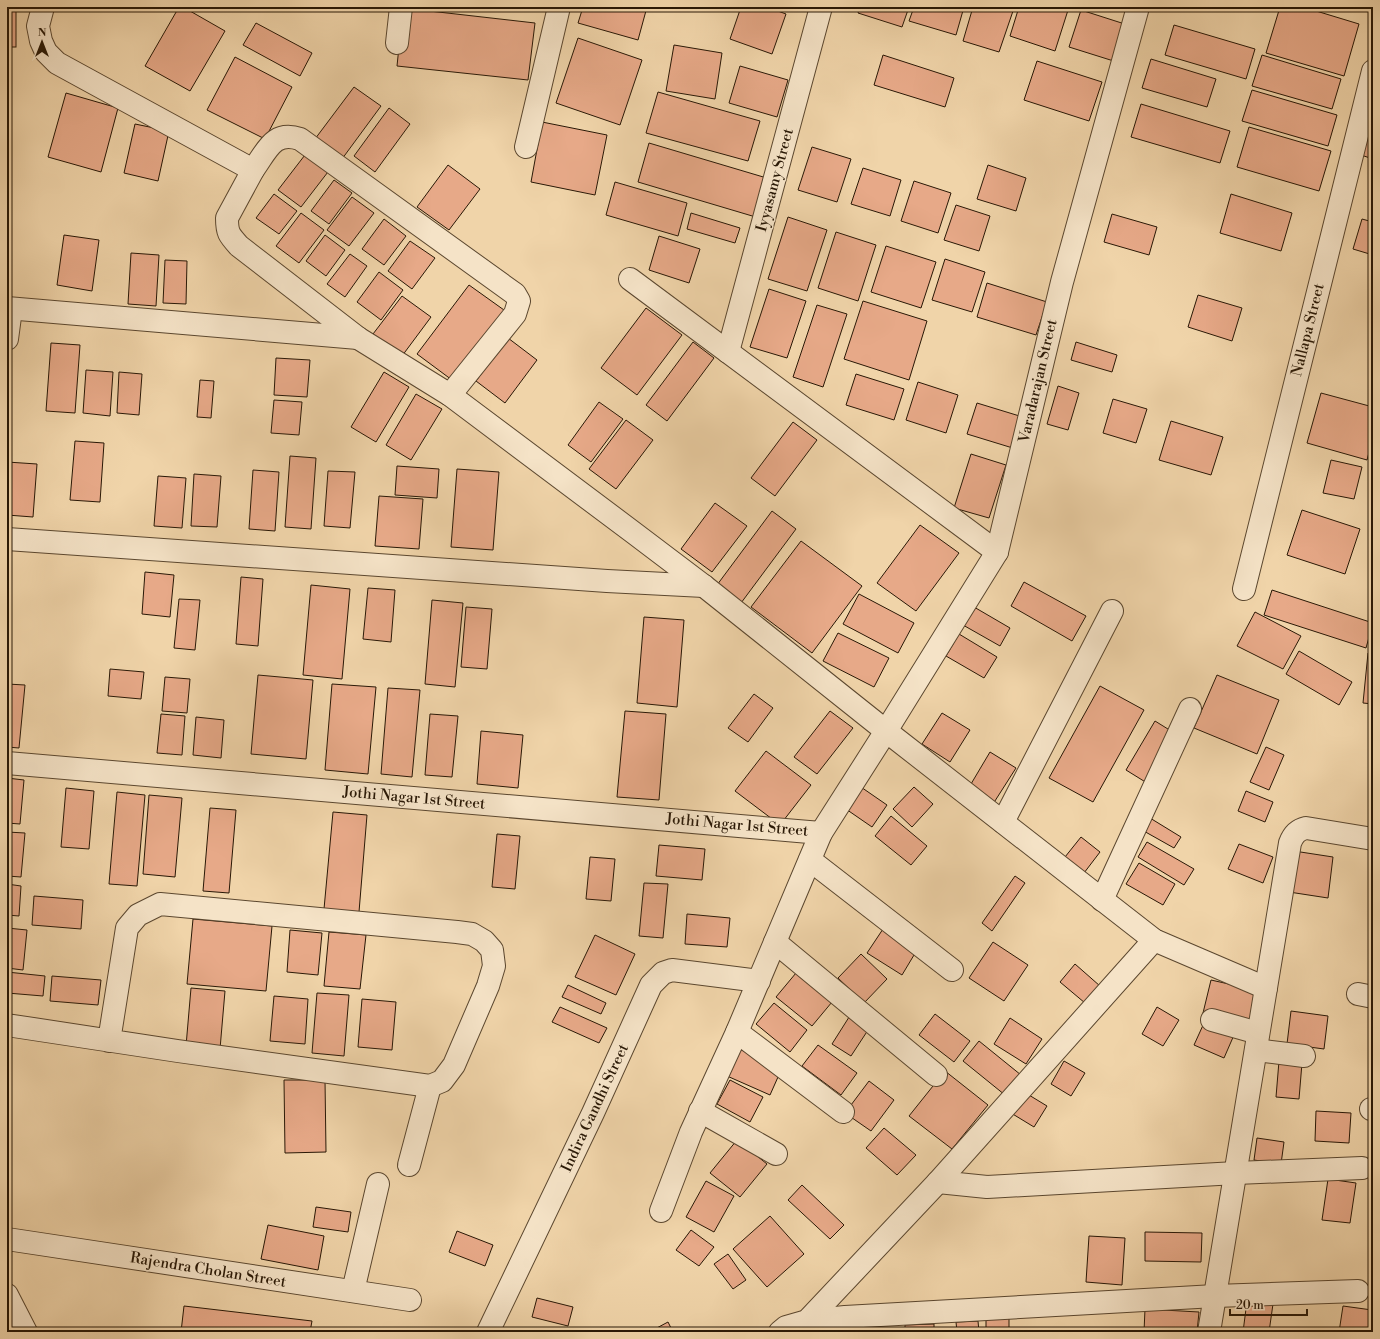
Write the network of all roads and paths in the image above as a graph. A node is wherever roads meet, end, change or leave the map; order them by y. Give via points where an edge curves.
1 (42, 7) edge
2 (402, 7) edge
3 (559, 7) edge
4 (821, 7) edge
5 (1138, 7) edge
6 (397, 43) dead end
7 (1373, 71) edge
8 (526, 147) dead end
9 (253, 170) junction
10 (630, 278) dead end
11 (9, 308) edge
12 (358, 338) junction
13 (7, 339) edge
14 (728, 352) junction
15 (450, 395) junction
16 (7, 539) edge
17 (998, 552) junction
18 (704, 586) junction
19 (1244, 589) dead end
20 (1112, 611) dead end
21 (1190, 709) dead end
22 (886, 731) junction
23 (7, 763) edge
24 (1003, 822) junction
25 (821, 832) junction
26 (1373, 839) edge
27 (810, 860) junction
28 (1102, 900) junction
29 (1154, 940) junction
30 (775, 942) junction
31 (952, 970) dead end
32 (759, 981) junction
33 (1266, 988) junction
34 (1212, 1020) dead end
35 (7, 1025) edge
36 (737, 1032) junction
37 (109, 1041) junction
38 (1257, 1042) junction
39 (1304, 1056) dead end
40 (936, 1075) dead end
41 (430, 1086) junction
42 (700, 1111) junction
43 (843, 1112) dead end
44 (776, 1154) dead end
45 (409, 1165) dead end
46 (1362, 1168) dead end
47 (1236, 1173) junction
48 (938, 1182) junction
49 (378, 1184) dead end
50 (661, 1211) dead end
51 (7, 1239) edge
52 (353, 1292) junction
53 (1358, 1292) dead end
54 (7, 1295) edge
55 (1215, 1296) junction
56 (410, 1300) dead end
57 (807, 1321) junction
58 (26, 1332) edge
59 (488, 1332) edge
60 (780, 1332) edge
61 (1209, 1332) edge

1 - 9 street via 38,26 41,40 46,52 57,63
2 - 6 street
3 - 8 street
4 - 14 street, Iyyasamy Street
5 - 17 street, Varadarajan Street via 1062,282
7 - 19 street, Nallapa Street
9 - 12 street via 227,218 229,236
9 - 15 street via 276,139 283,136 300,139 515,294 519,301 515,314
10 - 14 street
11 - 12 street
11 - 13 street
12 - 15 street
14 - 17 street
15 - 18 street
16 - 18 street via 600,581
17 - 22 street, Varadarajan Street
18 - 22 street
20 - 24 street
21 - 28 street
22 - 24 street
22 - 25 street, Varadarajan Street
23 - 25 street, Jothi Nagar 1st Street
24 - 28 street
25 - 27 street, Varadarajan Street
26 - 33 street via 1306,828 1294,835 1290,843
27 - 30 street, Varadarajan Street
27 - 31 street
28 - 29 street
29 - 33 street
29 - 48 street
30 - 32 street, Varadarajan Street
30 - 40 street
32 - 36 street, Varadarajan Street
32 - 59 street, Indira Gandhi Street via 672,970 663,973 651,985
33 - 38 street
34 - 38 street
35 - 37 street
36 - 42 street, Varadarajan Street
36 - 43 street
37 - 41 street
37 - 41 street via 127,928 138,915 160,904 472,934 484,941 492,950 494,966 454,1065 442,1081
38 - 39 street
38 - 47 street
41 - 45 street
42 - 44 street
42 - 50 street, Varadarajan Street
46 - 47 street
47 - 48 street via 987,1187
47 - 55 street
48 - 57 street
49 - 52 street
51 - 52 street, Rajendra Cholan Street
52 - 56 street, Rajendra Cholan Street
53 - 55 street
54 - 58 street
55 - 57 street
55 - 61 street
57 - 60 street via 786,1327

